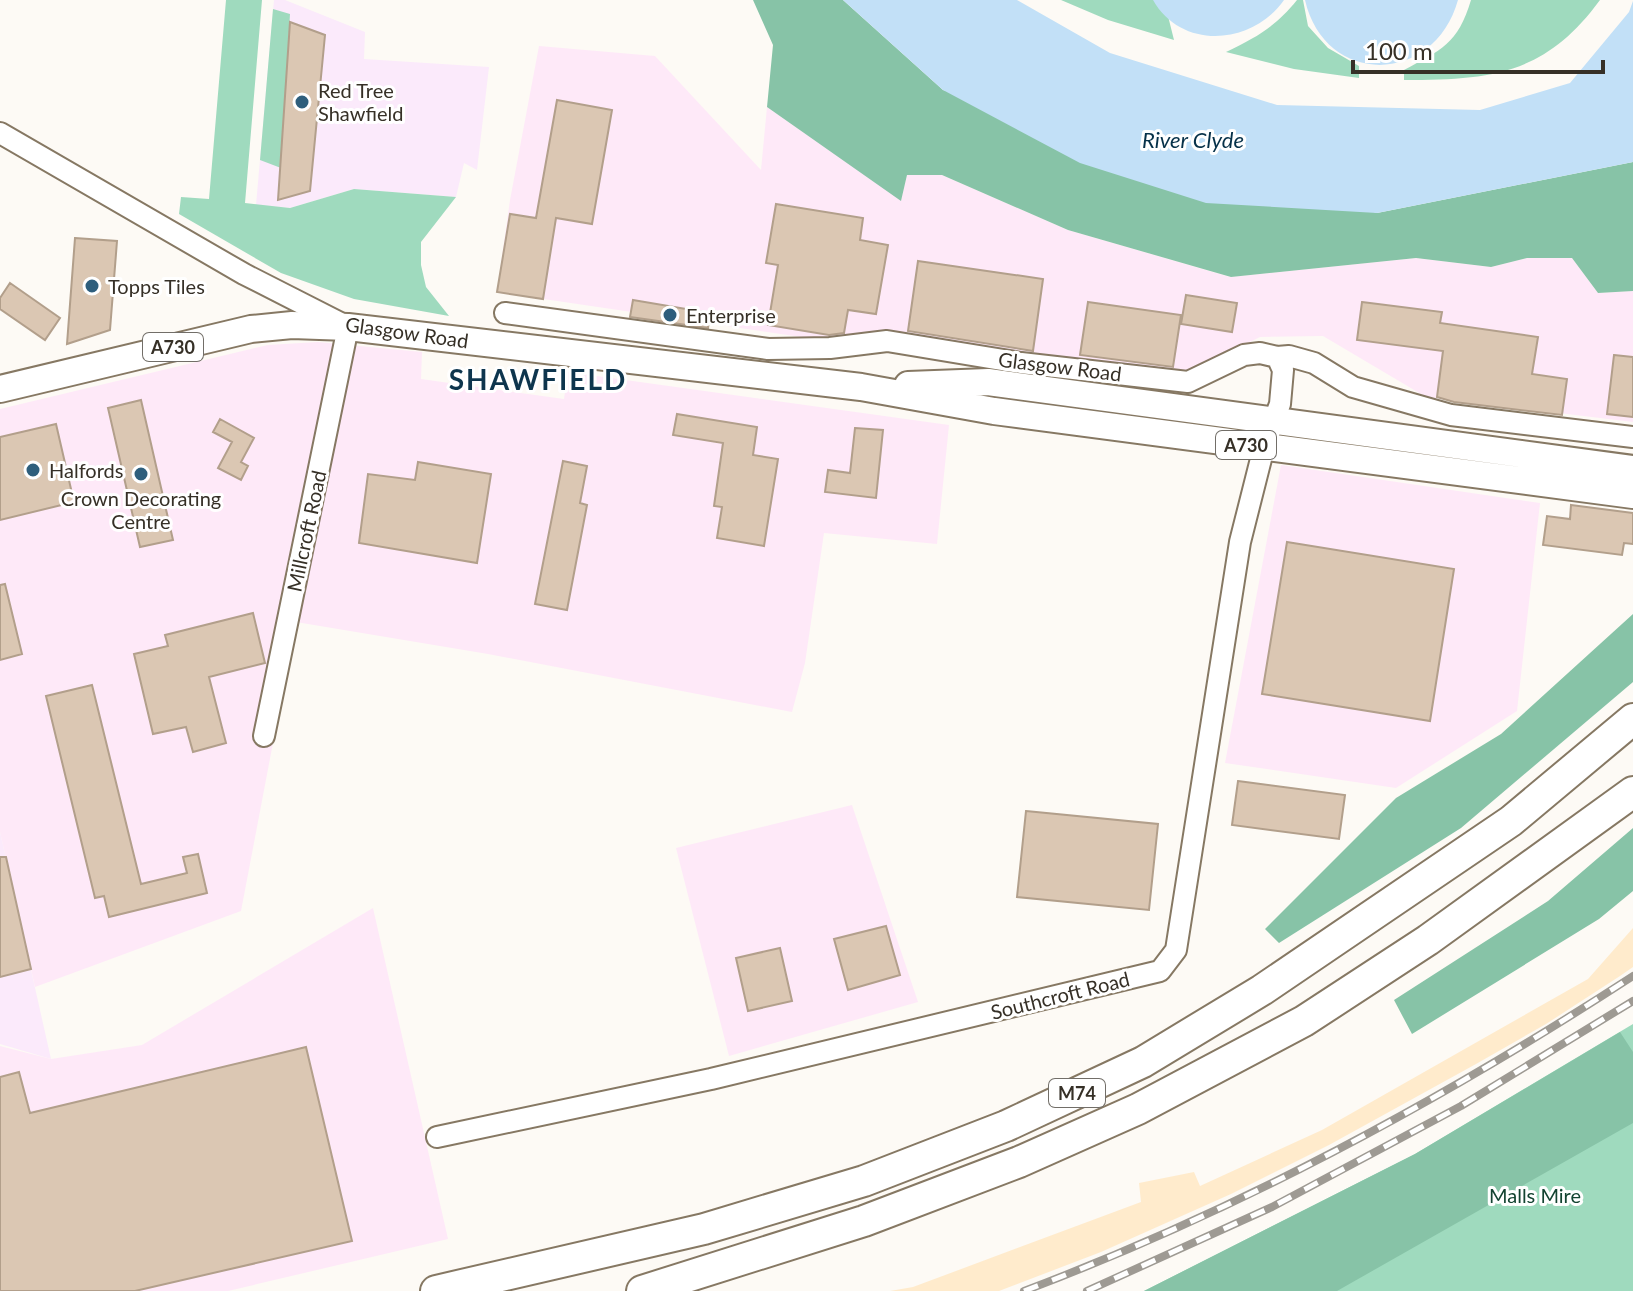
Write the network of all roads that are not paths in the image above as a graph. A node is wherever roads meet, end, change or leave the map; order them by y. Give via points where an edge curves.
1 (0, 133) edge
2 (505, 313) dead end
3 (348, 327) junction
4 (1277, 357) junction
5 (861, 387) junction
6 (0, 389) edge
7 (1274, 422) junction
8 (1633, 437) edge
9 (1264, 447) junction
10 (1633, 469) edge
11 (1633, 495) edge
12 (1633, 719) edge
13 (264, 736) dead end
14 (1633, 792) edge
15 (437, 1137) dead end
16 (436, 1291) edge
17 (642, 1291) edge

1 - 3 street, Glasgow Road via 244,274
2 - 4 street, Glasgow Road via 768,349 887,341 1188,382 1244,355
3 - 5 main road, Glasgow Road / A730
3 - 6 main road, A730 via 251,329
3 - 13 street, Millcroft Road
4 - 7 street via 1283,370
4 - 8 street, Glasgow Road via 1314,363 1353,387 1451,415
5 - 7 main road, Glasgow Road / A730 via 988,382
5 - 9 main road, Glasgow Road / A730 via 994,411
7 - 9 street
7 - 10 main road, Glasgow Road / A730
9 - 11 main road, Glasgow Road / A730
9 - 15 street, Southcroft Road via 1240,542 1176,950 1160,971 711,1079
12 - 16 highway, M74 via 1511,821 1262,990 1143,1062 1006,1126 864,1181 704,1229
14 - 17 highway, M74 via 1428,940 1304,1021 1138,1109 1019,1162 864,1221

